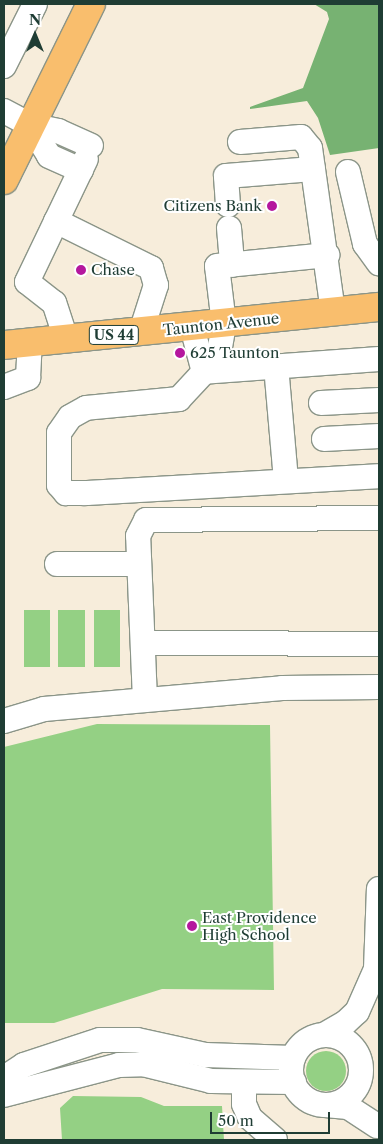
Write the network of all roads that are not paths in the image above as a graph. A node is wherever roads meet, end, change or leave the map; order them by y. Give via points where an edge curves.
1 (35, 4) edge
2 (92, 4) edge
3 (4, 66) edge
4 (4, 111) edge
5 (30, 125) junction
6 (240, 142) dead end
7 (313, 169) junction
8 (348, 172) dead end
9 (4, 180) edge
10 (56, 221) junction
11 (327, 255) junction
12 (379, 263) edge
13 (225, 265) junction
14 (379, 307) edge
15 (333, 312) junction
16 (224, 324) junction
17 (192, 327) junction
18 (4, 332) edge
19 (141, 332) junction
20 (35, 342) edge
21 (379, 358) edge
22 (276, 366) junction
23 (210, 371) junction
24 (4, 387) edge
25 (379, 400) edge
26 (321, 403) dead end
27 (379, 436) edge
28 (324, 439) dead end
29 (379, 476) edge
30 (286, 480) junction
31 (379, 518) edge
32 (57, 564) dead end
33 (139, 564) junction
34 (144, 643) junction
35 (379, 644) edge
36 (379, 687) edge
37 (145, 700) junction
38 (4, 721) edge
39 (379, 889) edge
40 (357, 1012) junction
41 (324, 1035) junction
42 (293, 1058) junction
43 (358, 1065) junction
44 (4, 1078) edge
45 (294, 1082) junction
46 (244, 1083) junction
47 (4, 1095) edge
48 (323, 1105) junction
49 (378, 1128) edge
50 (275, 1140) edge

1 - 3 lane
2 - 5 main road
4 - 5 lane
5 - 9 main road
5 - 10 lane via 58,131 86,158
6 - 7 lane via 302,136 310,148
7 - 11 lane
7 - 13 lane via 226,176 229,217
8 - 12 lane via 365,244
10 - 19 lane via 152,268 156,284
10 - 20 lane via 28,282 54,303
11 - 13 lane
11 - 15 lane
13 - 16 lane
14 - 15 main road, Taunton Avenue / US 44
15 - 16 main road, Taunton Avenue / US 44
16 - 17 main road, Taunton Avenue / US 44
16 - 23 lane
17 - 19 main road, Taunton Avenue / US 44
17 - 23 lane
18 - 20 main road
19 - 20 main road, Taunton Avenue / US 44
20 - 24 lane via 28,378
21 - 22 lane
22 - 23 lane
22 - 30 lane
23 - 30 lane via 180,399 86,408 70,417 59,433 59,484 66,493 86,493
25 - 26 lane
27 - 28 lane
29 - 30 lane
31 - 33 lane via 146,520 138,536
32 - 33 lane
33 - 34 lane
34 - 35 lane
34 - 37 lane
36 - 37 lane via 282,688
37 - 38 lane via 44,709
39 - 40 lane via 376,969
40 - 41 lane
40 - 43 lane
41 - 42 lane via 302,1044
41 - 43 lane via 346,1041
42 - 44 lane via 205,1055 137,1040 100,1040 24,1065
42 - 45 lane
43 - 48 lane via 353,1092 345,1099
43 - 49 lane
45 - 46 lane
45 - 48 lane via 302,1096
46 - 47 lane via 211,1081 143,1064 119,1065
46 - 50 lane via 244,1104 250,1118
48 - 49 lane via 348,1107

